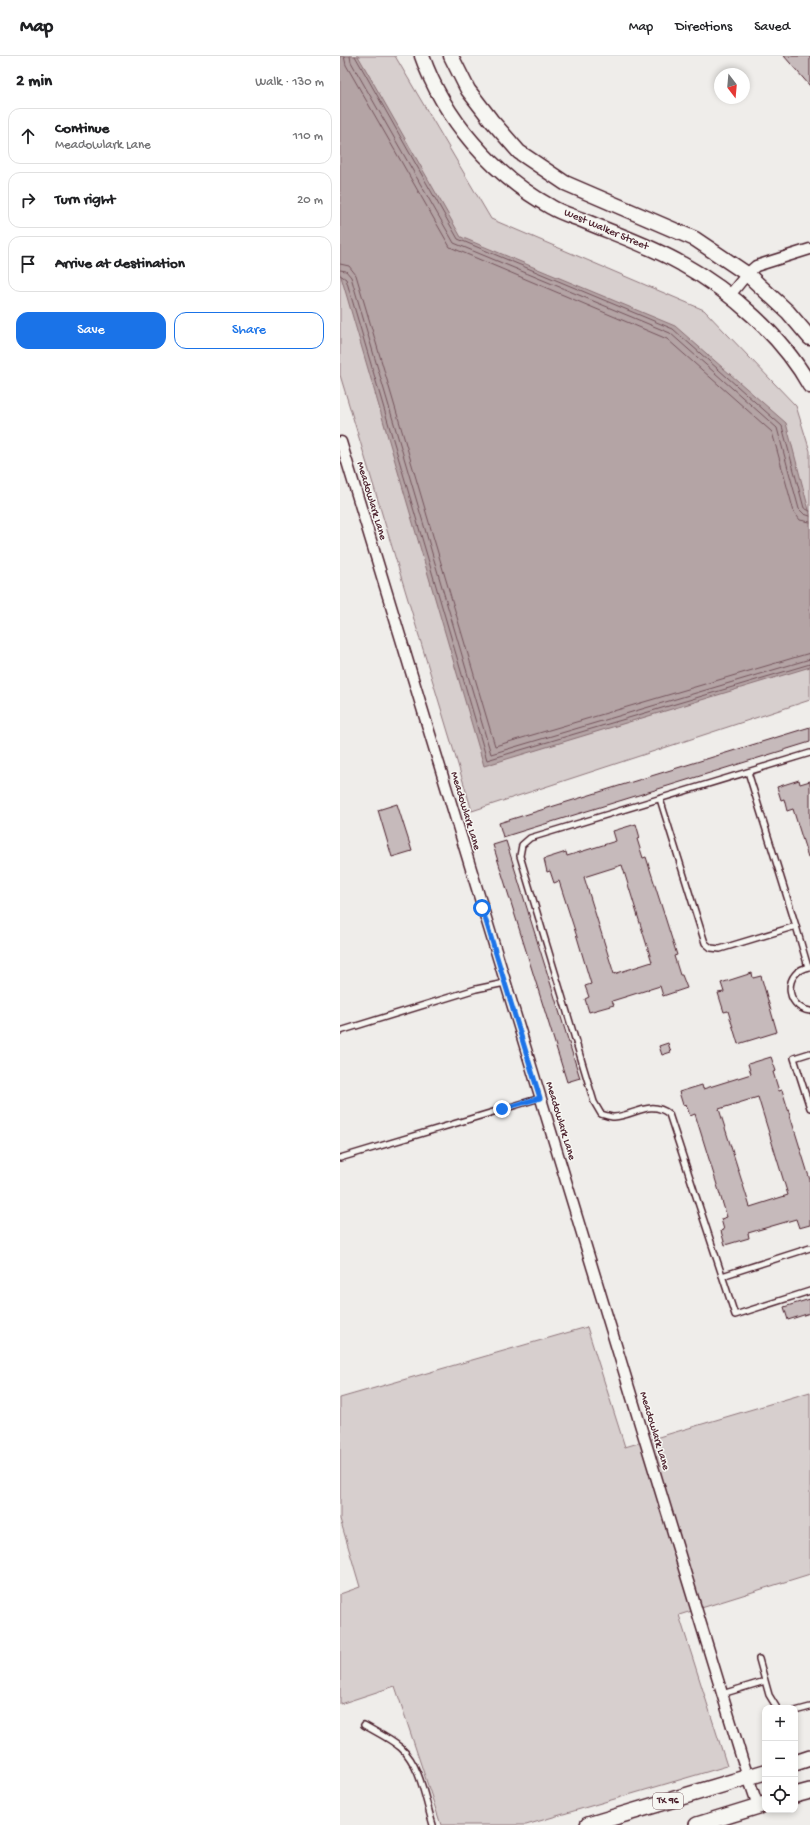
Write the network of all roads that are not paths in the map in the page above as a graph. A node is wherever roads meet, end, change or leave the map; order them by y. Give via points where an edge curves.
1 (422, 56) edge
2 (451, 56) edge
3 (810, 249) edge
4 (747, 274) junction
5 (730, 295) junction
6 (810, 338) edge
7 (810, 386) edge
8 (341, 442) edge
9 (810, 753) edge
10 (748, 772) junction
11 (660, 799) junction
12 (796, 926) junction
13 (809, 967) edge
14 (505, 983) junction
15 (810, 1011) edge
16 (340, 1031) edge
17 (810, 1053) edge
18 (540, 1098) junction
19 (810, 1108) edge
20 (340, 1158) edge
21 (810, 1248) edge
22 (722, 1276) junction
23 (810, 1291) edge
24 (759, 1659) dead end
25 (765, 1681) junction
26 (722, 1694) junction
27 (775, 1705) edge
28 (810, 1707) edge
29 (798, 1710) edge
30 (364, 1725) dead end
31 (810, 1758) edge
32 (798, 1762) edge
33 (762, 1773) edge
34 (747, 1777) junction
35 (810, 1791) edge
36 (798, 1794) edge
37 (762, 1805) edge
38 (432, 1825) edge
39 (588, 1825) edge
40 (697, 1825) edge

1 - 5 street, West Walker Street via 444,104 500,173 551,207 682,263
2 - 4 street via 468,90 490,120 519,152 565,183 695,239
3 - 4 street via 756,266
4 - 5 street
4 - 6 street via 788,312
5 - 7 street, West Walker Street via 768,331 802,372
8 - 14 street, Meadowlark Lane
9 - 10 lane
10 - 11 lane
10 - 12 lane
11 - 12 lane via 705,943 711,948 720,949
11 - 22 lane via 530,838 522,845 520,856 594,1102 601,1114 613,1117 652,1107 662,1108 669,1114
12 - 13 lane
13 - 15 lane via 797,972 792,978 790,992 796,1005
14 - 16 lane via 476,989
14 - 18 street, Meadowlark Lane
17 - 19 lane via 794,1058
18 - 20 lane
18 - 26 street, Meadowlark Lane
21 - 22 lane
22 - 23 lane via 735,1315
24 - 25 lane
25 - 26 lane
25 - 27 lane
26 - 34 street, Meadowlark Lane
28 - 29 lane
30 - 38 lane via 400,1748 409,1757 416,1771
31 - 32 main road
33 - 34 main road, TX 96
34 - 37 street, Meadowlark Lane
34 - 39 main road, TX 96
35 - 36 main road
37 - 40 main road

